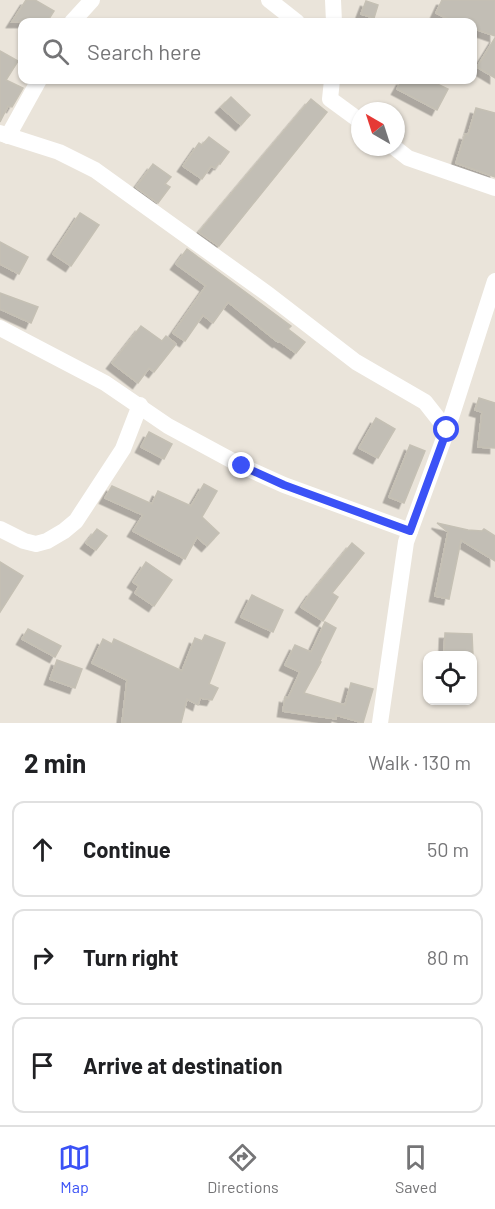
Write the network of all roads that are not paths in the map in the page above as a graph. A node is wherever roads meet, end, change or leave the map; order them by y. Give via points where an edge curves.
1 (92, 0) edge
2 (269, 0) edge
3 (333, 0) edge
4 (76, 18) edge
5 (292, 18) edge
6 (334, 18) edge
7 (36, 84) edge
8 (332, 84) edge
9 (351, 115) edge
10 (4, 134) edge
11 (405, 156) edge
12 (495, 188) edge
13 (495, 281) edge
14 (0, 328) edge
15 (140, 405) junction
16 (447, 430) junction
17 (0, 529) edge
18 (410, 531) junction
19 (380, 723) edge

1 - 4 street
2 - 5 street
3 - 6 street
7 - 10 street
8 - 9 street via 330,99
10 - 16 street via 59,152 95,170 356,362 425,402
11 - 12 street
13 - 16 street
14 - 15 street
15 - 17 street via 123,449 76,521 36,544
15 - 18 street via 168,426 252,471
16 - 18 street
18 - 19 street

